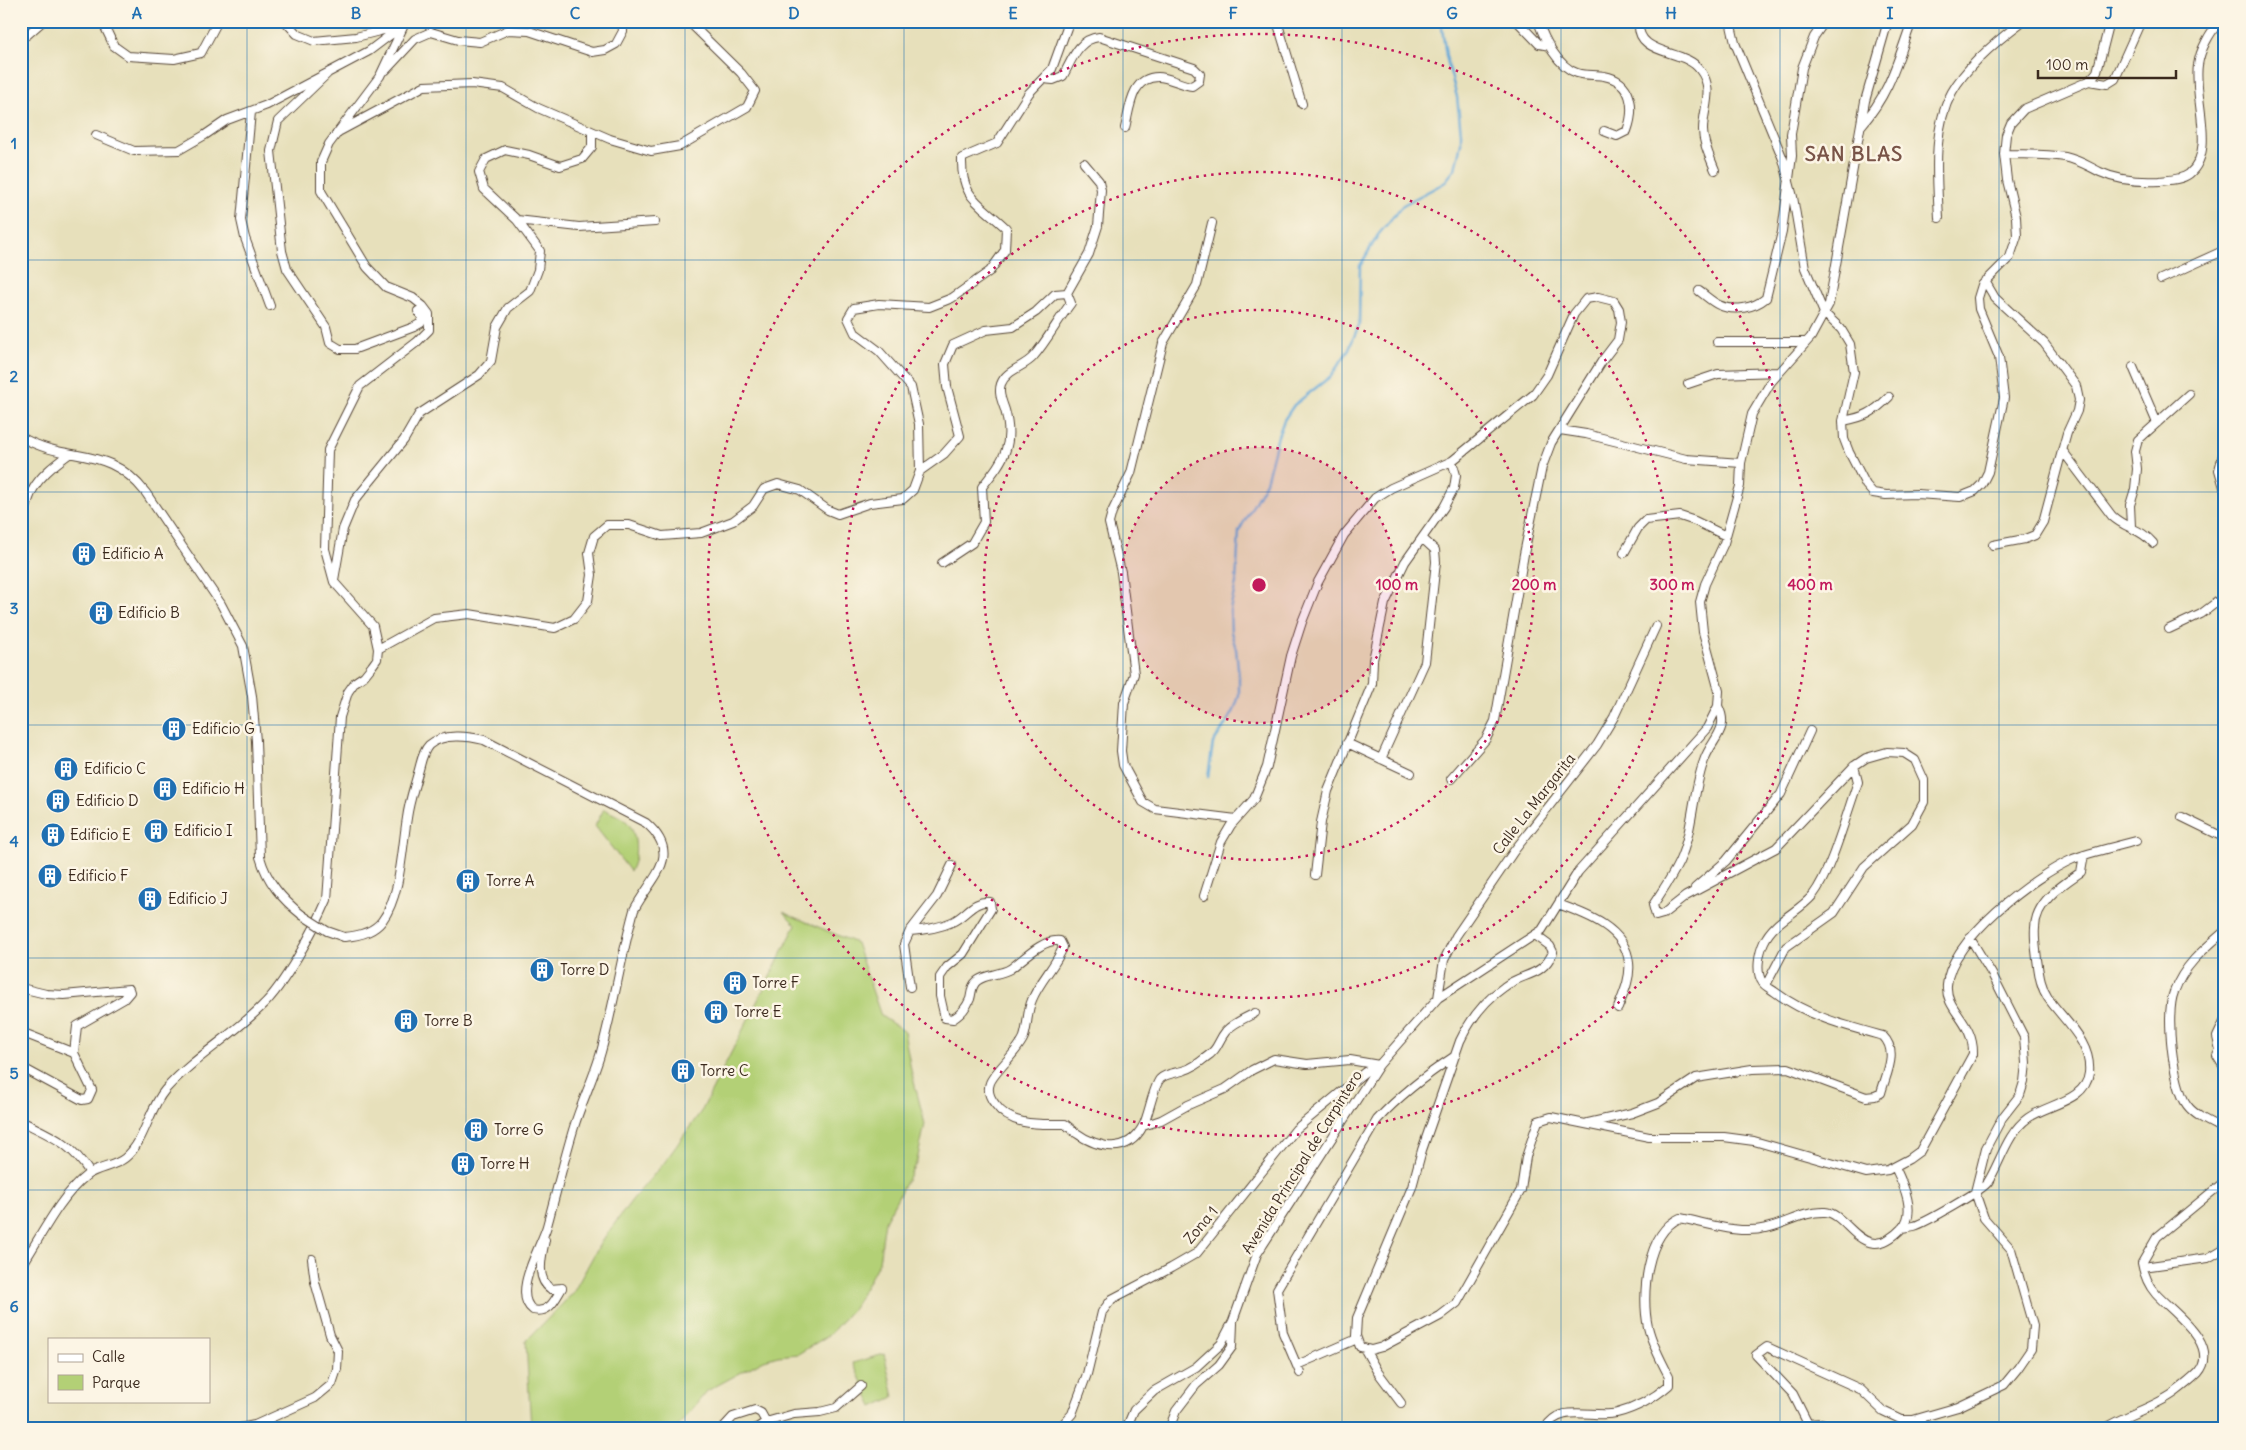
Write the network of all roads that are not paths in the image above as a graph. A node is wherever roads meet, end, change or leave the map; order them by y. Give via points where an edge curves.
1 (42, 21) edge
2 (102, 21) edge
3 (218, 21) edge
4 (285, 21) edge
5 (622, 21) edge
6 (688, 21) edge
7 (1072, 21) edge
8 (1277, 21) edge
9 (1517, 21) edge
10 (1538, 21) edge
11 (1639, 21) edge
12 (1730, 21) edge
13 (1825, 21) edge
14 (1888, 21) edge
15 (1912, 21) edge
16 (2022, 21) edge
17 (2110, 21) edge
18 (2141, 21) edge
19 (2220, 21) edge
20 (406, 23) edge
21 (27, 35) dead end
22 (1550, 46) junction
23 (327, 74) junction
24 (380, 76) junction
25 (1043, 79) junction
26 (2089, 81) junction
27 (1302, 104) dead end
28 (251, 112) junction
29 (1861, 126) junction
30 (1125, 128) dead end
31 (1604, 131) dead end
32 (337, 132) junction
33 (592, 132) junction
34 (96, 135) dead end
35 (2004, 154) junction
36 (1084, 163) dead end
37 (1714, 170) dead end
38 (1788, 179) junction
39 (1940, 218) dead end
40 (517, 220) junction
41 (655, 222) dead end
42 (1212, 223) dead end
43 (2225, 250) edge
44 (2162, 279) dead end
45 (1985, 281) junction
46 (1699, 290) dead end
47 (1067, 292) junction
48 (270, 306) dead end
49 (418, 311) dead end
50 (1824, 313) junction
51 (1717, 342) dead end
52 (1806, 342) junction
53 (2133, 367) dead end
54 (1779, 372) junction
55 (1688, 384) dead end
56 (2190, 394) dead end
57 (1889, 398) dead end
58 (1843, 421) junction
59 (2157, 423) junction
60 (1560, 430) junction
61 (21, 438) edge
62 (2225, 446) edge
63 (2062, 450) junction
64 (69, 454) junction
65 (1452, 461) junction
66 (1740, 463) junction
67 (920, 471) junction
68 (21, 474) edge
69 (2225, 491) edge
70 (26, 502) junction
71 (2131, 528) junction
72 (21, 536) edge
73 (1726, 536) junction
74 (1422, 538) junction
75 (2153, 543) dead end
76 (1993, 545) dead end
77 (1624, 553) dead end
78 (942, 564) dead end
79 (334, 582) junction
80 (2225, 596) edge
81 (1656, 626) dead end
82 (2169, 628) dead end
83 (378, 649) junction
84 (1718, 706) junction
85 (1810, 731) dead end
86 (1347, 743) junction
87 (1381, 758) junction
88 (1854, 766) junction
89 (1411, 773) dead end
90 (1451, 779) dead end
91 (2182, 816) dead end
92 (1236, 819) junction
93 (2225, 838) edge
94 (2136, 841) dead end
95 (2084, 855) junction
96 (952, 865) dead end
97 (1315, 875) dead end
98 (1204, 896) dead end
99 (1686, 896) junction
100 (1558, 904) junction
101 (910, 931) junction
102 (2225, 931) edge
103 (1535, 935) junction
104 (1970, 938) junction
105 (1766, 985) junction
106 (910, 987) dead end
107 (21, 988) edge
108 (1438, 998) junction
109 (1618, 1008) dead end
110 (1255, 1013) dead end
111 (2225, 1020) edge
112 (21, 1032) edge
113 (2225, 1039) edge
114 (2220, 1050) junction
115 (74, 1053) junction
116 (1455, 1056) junction
117 (1379, 1065) junction
118 (22, 1067) edge
119 (2225, 1069) edge
120 (21, 1121) edge
121 (1586, 1123) junction
122 (1143, 1126) junction
123 (2225, 1130) edge
124 (1895, 1167) junction
125 (90, 1173) junction
126 (2225, 1181) edge
127 (1976, 1192) junction
128 (546, 1228) junction
129 (1902, 1228) junction
130 (2225, 1248) edge
131 (312, 1259) dead end
132 (2143, 1266) junction
133 (21, 1267) edge
134 (1233, 1321) junction
135 (1357, 1339) junction
136 (1364, 1348) junction
137 (861, 1386) dead end
138 (1401, 1403) dead end
139 (766, 1422) junction
140 (1806, 1426) edge
141 (235, 1429) edge
142 (722, 1429) edge
143 (755, 1429) edge
144 (1051, 1429) edge
145 (1126, 1429) edge
146 (1169, 1429) edge
147 (1545, 1429) edge
148 (1840, 1429) edge
149 (2103, 1429) edge

1 - 21 street
2 - 3 street via 114,46 128,56 174,59 200,53
4 - 20 street via 297,34 314,41 356,38
5 - 24 street via 623,31 616,44 592,52 528,31 508,30 480,42 431,32 415,39
6 - 33 street via 741,72 755,92 747,107 680,146 661,150 651,151
7 - 25 street via 1052,69
8 - 27 street
9 - 22 street via 1539,44
10 - 22 street
11 - 37 street via 1642,38 1649,45 1690,62 1704,77 1709,91 1704,141
12 - 38 street via 1734,44 1783,159
13 - 38 street via 1814,37 1802,68 1791,134
14 - 29 street
15 - 29 street via 1886,93
16 - 39 street via 1967,71 1952,93 1939,140
17 - 26 street via 2098,72
18 - 26 street via 2115,79 2107,84
19 - 35 street via 2208,38 2198,63 2204,151 2198,166 2187,176 2174,180 2123,180 2065,157
20 - 23 street via 369,51
20 - 24 street
22 - 31 street via 1577,73 1616,79 1626,87 1631,99 1627,131 1617,136
23 - 28 street
23 - 49 street via 278,121 273,140 282,251 287,269 326,327 330,343 340,349 355,349 414,327 421,323
24 - 32 street
25 - 30 street via 1054,80 1063,76 1082,44 1090,38 1099,37 1194,68 1200,74 1199,81 1192,86 1158,77 1137,85
25 - 67 street via 1029,93 997,143 962,158 961,175 968,195 1006,228 1004,250 990,272 952,298 929,307 879,304 854,308 848,318 855,333 879,351 911,387 919,424
26 - 35 street via 2024,108 2006,135
28 - 34 street via 226,120 179,150 134,151
28 - 48 street via 241,220
29 - 50 street via 1829,304
32 - 33 street via 424,86 472,84 503,88
32 - 79 street via 321,162 320,191 367,267 386,287 413,298 423,306 429,314 429,330 360,386 328,450 325,549
33 - 40 street via 592,148 582,159 560,166 505,150 486,159 479,172 484,189
35 - 45 street via 2017,236 2010,257
36 - 47 street via 1099,181 1101,190 1098,226 1089,254
38 - 46 street via 1782,232 1766,298 1757,305 1736,309 1719,305
38 - 50 street via 1805,268
40 - 41 street via 579,227
40 - 79 street via 540,251 538,270 530,291 508,308 497,327 491,361 479,375 419,414 404,440 355,500 343,529
42 - 92 street via 1197,285 1162,342 1131,474 1109,523 1121,572 1134,674 1124,703 1122,765 1143,802 1155,809
43 - 44 street
45 - 58 street via 1978,298 1979,308 2000,358 2004,398 1988,472 1982,484 1960,497 1873,493 1866,486 1849,452
45 - 63 street via 1995,298 2044,343 2076,386 2077,411
47 - 67 street via 1055,294 1013,327 986,330 953,345 945,364 947,387 960,436 944,454
47 - 78 street via 1071,303 1033,358 1001,382 999,392 1007,418 1009,442 997,467 982,487 984,522 972,543
50 - 52 street
50 - 58 street via 1841,329 1850,344 1853,358 1854,372
51 - 52 street
52 - 54 street
53 - 59 street
54 - 55 street via 1718,374
54 - 66 street via 1752,414
56 - 59 street
57 - 58 street via 1874,412
59 - 71 street via 2138,440 2135,450 2137,469 2130,505
60 - 65 street via 1618,340 1621,322 1614,301 1598,297 1586,299 1574,314 1547,376 1533,396
60 - 66 street via 1686,459
60 - 90 street via 1542,467 1495,721 1486,739
61 - 64 street via 42,448
62 - 69 street via 2220,470
63 - 71 street via 2112,516
63 - 76 street via 2042,522 2035,535
64 - 70 street via 44,474
64 - 128 street, bridge via 109,461 138,483 240,637 256,733 260,857 276,890 302,915 327,931 344,937 374,929 386,915 396,886 410,799 423,755 430,744 457,736 484,740 646,823 660,836 665,850 664,859 634,910 602,1050 572,1134
65 - 74 street via 1456,475 1454,488
65 - 92 street via 1375,498 1344,535 1318,582 1302,622 1291,656 1267,767 1254,799
66 - 73 street via 1740,486
67 - 83 street via 913,490 903,499 870,503 838,514 800,490 778,484 764,490 753,506 734,521 701,533 662,536 629,525 607,525 594,536 589,553 592,575 588,601 574,619 555,628 469,614 434,618
68 - 70 street
70 - 72 street
71 - 75 street via 2143,532
73 - 77 street via 1680,516 1646,520
73 - 84 street via 1700,602 1703,632 1719,691
74 - 86 street via 1405,562 1385,603 1372,684
74 - 87 street via 1435,550 1436,562 1425,662
79 - 83 street via 373,626
80 - 82 street via 2201,614
81 - 108 street, Calle La Margarita via 1597,745 1514,851 1456,936 1444,960
83 - 125 street via 377,659 348,692 340,717 327,900 306,940 263,1006 164,1091 136,1147 119,1162
84 - 99 street via 1723,726 1705,758 1685,844 1679,862 1654,905 1656,916
84 - 100 street, Avenida Principal de Carpintero via 1707,728 1578,872
85 - 99 street via 1780,794 1726,861
86 - 87 street
86 - 97 street via 1328,791
87 - 89 street
88 - 99 street via 1776,848
88 - 105 street via 1858,782 1822,878 1813,895 1776,924 1764,942 1759,956 1759,973
88 - 105 street via 1866,758 1887,752 1904,753 1915,760 1924,780 1924,802 1912,824 1864,867 1834,913 1786,947
91 - 93 street
92 - 98 street via 1220,842
94 - 95 street
95 - 104 street via 2043,876 2012,897
95 - 127 street via 2081,872 2056,890 2039,911 2034,927 2040,981 2048,997 2082,1040 2089,1074 2084,1088 2028,1118 2017,1129 1987,1184
96 - 101 street via 937,896
100 - 103 street, Avenida Principal de Carpintero via 1542,930
100 - 109 street via 1590,916 1610,928 1623,945 1630,963
101 - 106 street via 904,944
101 - 122 street via 955,921 973,906 983,901 990,902 991,909 963,954 940,977 945,1018 953,1020 963,1013 978,980 1005,972 1043,944 1060,941 1063,947 1059,957 1032,1001 1024,1038 990,1082 989,1096 1002,1113 1021,1122 1065,1124 1092,1144 1122,1145 1135,1138
102 - 123 street via 2185,970 2173,993 2169,1031 2186,1103 2195,1114
103 - 108 street, Avenida Principal de Carpintero
103 - 116 street via 1553,952 1548,964 1505,985 1488,1000 1468,1024
104 - 124 street via 1952,964 1947,984 1948,999 1970,1032 1973,1054 1920,1151
104 - 127 street via 2024,1037 2026,1063 2020,1095 2002,1118 1986,1148
105 - 121 street via 1788,1002 1824,1018 1883,1036 1893,1052 1881,1093 1866,1097 1788,1068 1752,1068 1696,1078 1658,1103 1632,1113
107 - 115 street via 64,995 129,989 124,999 76,1026
108 - 117 street, Avenida Principal de Carpintero
110 - 122 street via 1226,1031 1217,1048 1205,1059 1187,1070 1160,1079
111 - 114 street via 2217,1036
112 - 115 street
113 - 114 street
114 - 119 street via 2217,1056
115 - 118 street via 92,1090 88,1099 82,1100
116 - 135 street via 1412,1187 1357,1318
116 - 135 street via 1423,1077 1377,1120 1277,1289 1283,1333 1298,1369
117 - 122 street via 1350,1060 1307,1064 1274,1059 1225,1089
117 - 134 street, Avenida Principal de Carpintero via 1257,1254
117 - 144 street, Zona 1 via 1365,1072 1296,1128 1197,1253 1112,1299 1102,1312 1087,1374 1072,1414 1063,1424
120 - 125 street via 65,1143
121 - 124 street via 1649,1137 1724,1137 1754,1142 1866,1173
121 - 136 street via 1551,1117 1538,1121 1526,1157 1521,1190 1457,1302 1440,1316 1382,1347
124 - 129 street via 1904,1187 1908,1208
125 - 133 street via 76,1184
126 - 132 street via 2157,1237 2146,1254
127 - 129 street via 1914,1226
127 - 140 street via 1984,1218 2011,1249 2033,1326 2031,1349 2018,1368 2004,1385 1958,1407 1902,1420 1883,1411 1860,1389 1767,1347 1756,1355 1793,1394
128 - 128 street via 526,1280 527,1304 537,1311 550,1307 562,1288 551,1288 542,1277
129 - 147 street via 1884,1241 1872,1242 1859,1238 1835,1215 1826,1212 1808,1214 1766,1229 1746,1231 1680,1218 1672,1222 1654,1245 1645,1291 1648,1326 1669,1376 1669,1385 1654,1398 1616,1413 1563,1414 1550,1421
130 - 132 street via 2208,1258
131 - 141 street via 315,1282 330,1335 338,1351 332,1384 315,1398 255,1425
132 - 149 street via 2155,1293 2198,1338 2204,1351 2203,1362 2198,1372 2173,1394
134 - 145 street, Avenida Principal de Carpintero via 1221,1344 1196,1368 1154,1391 1134,1410
134 - 146 street via 1232,1347 1220,1365 1196,1385 1176,1411
135 - 136 street via 1360,1347
136 - 138 street
137 - 139 street via 836,1408
139 - 142 street via 755,1410 733,1417
139 - 143 street
140 - 148 street via 1821,1423

